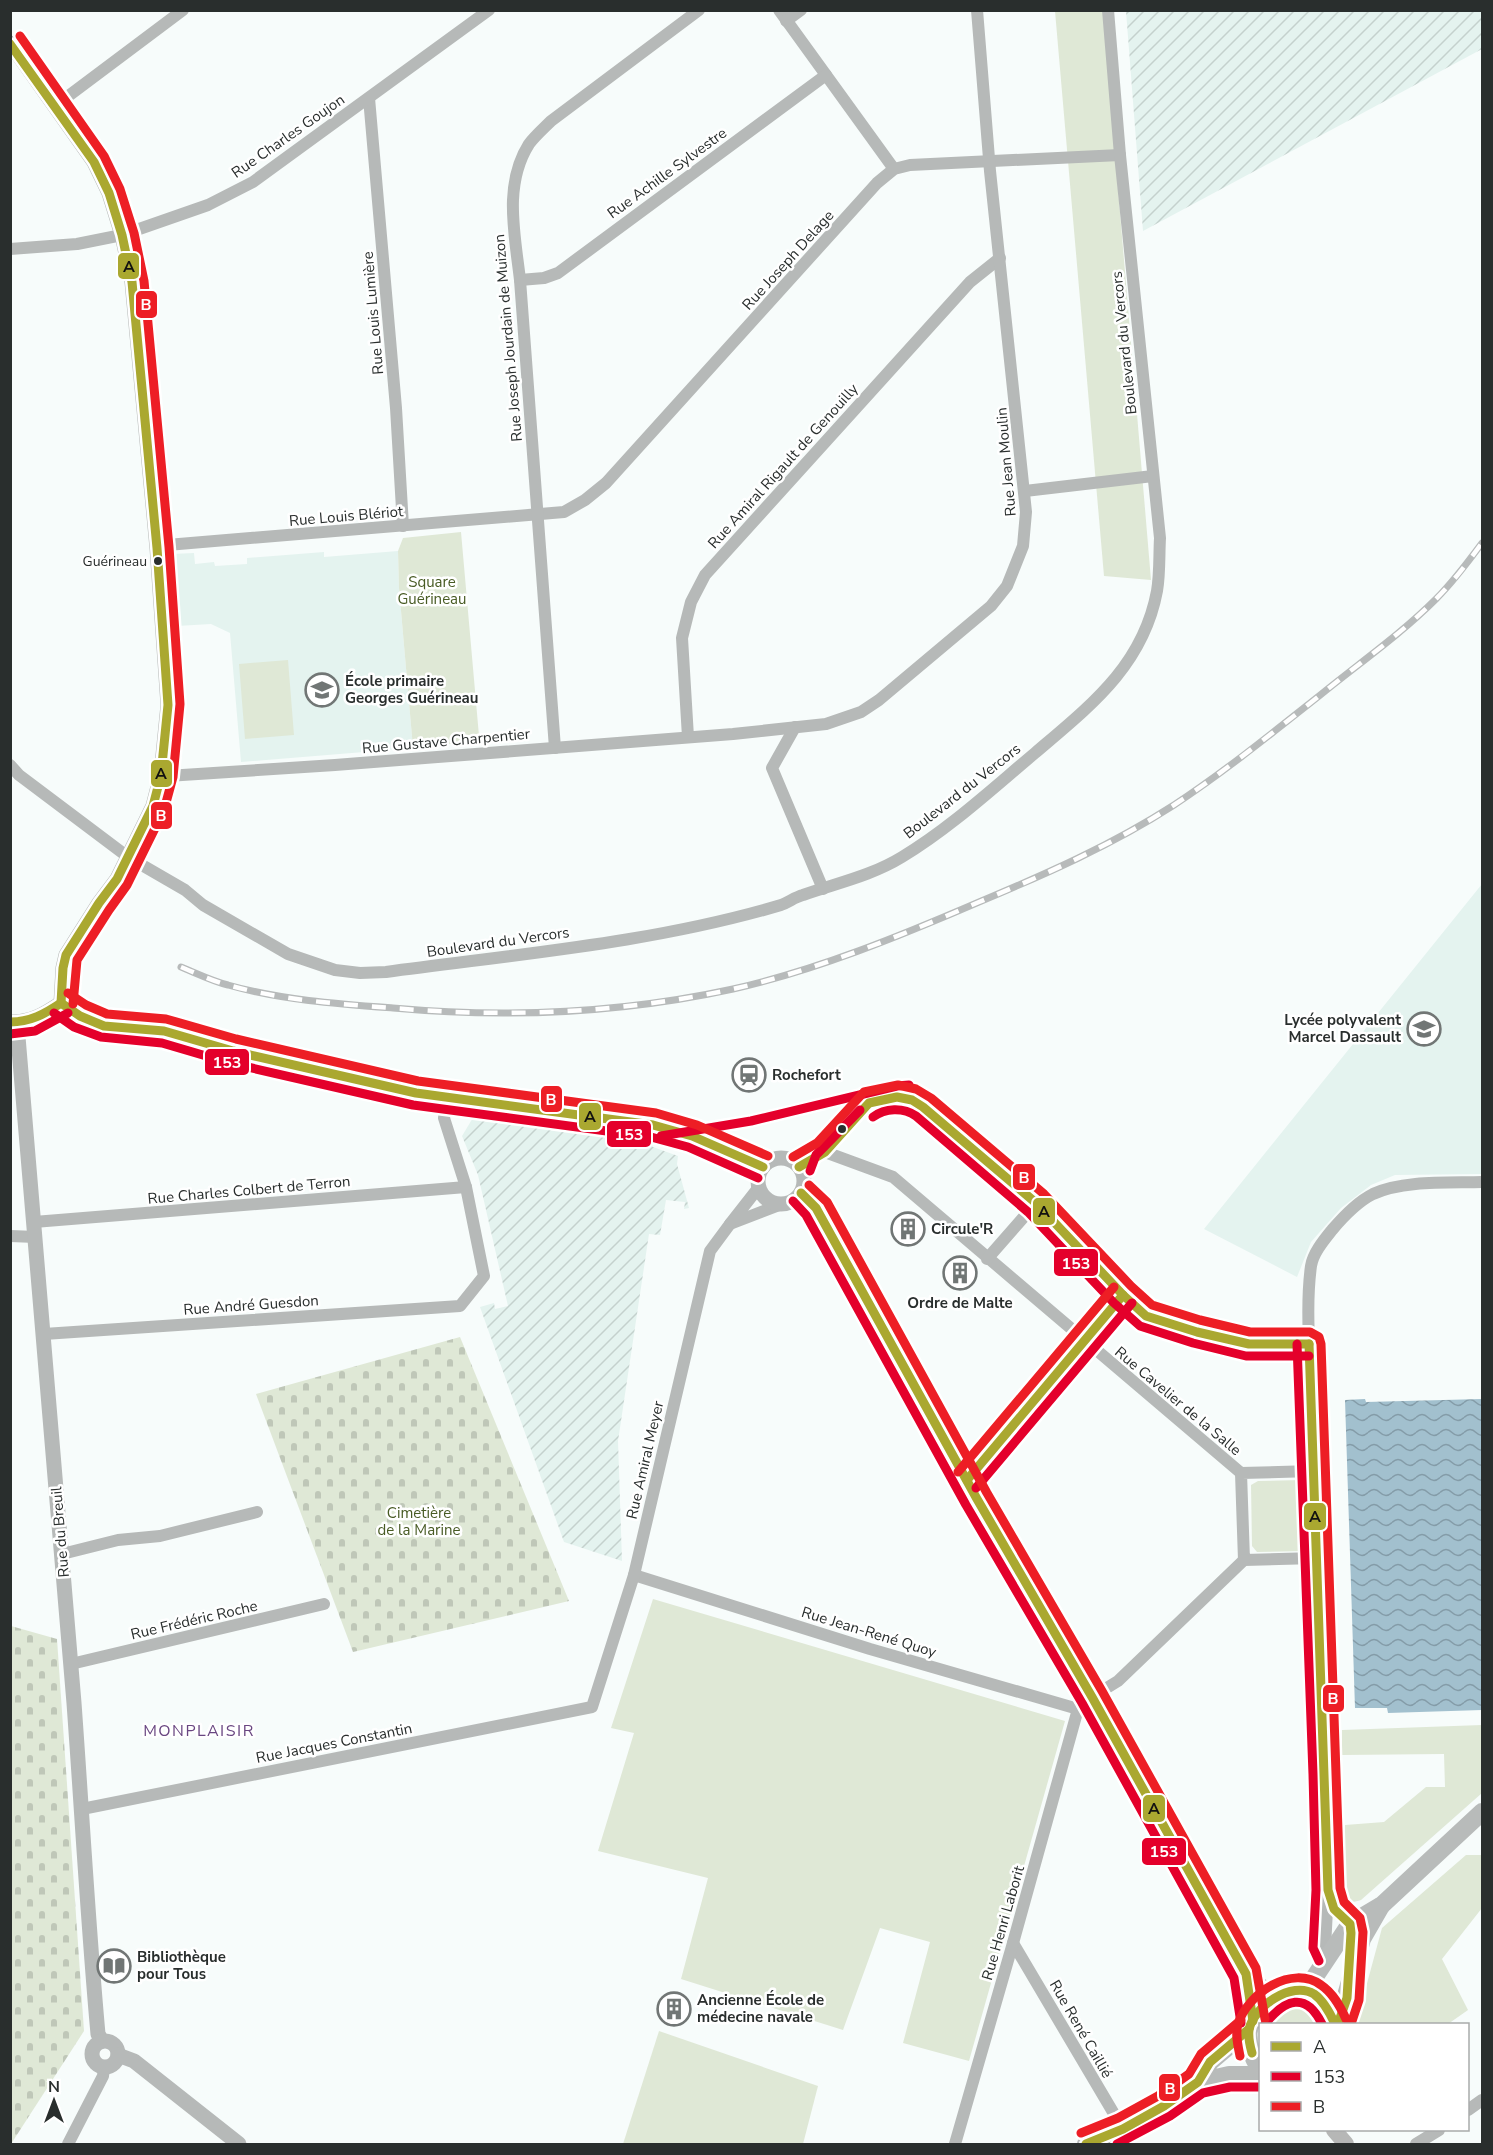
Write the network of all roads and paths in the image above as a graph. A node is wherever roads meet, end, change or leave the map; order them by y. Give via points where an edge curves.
1 (183, 10) edge
2 (489, 10) edge
3 (699, 10) edge
4 (801, 10) edge
5 (977, 10) edge
6 (1108, 10) edge
7 (783, 16) edge
8 (10, 43) edge
9 (826, 75) junction
10 (369, 98) junction
11 (55, 106) junction
12 (1120, 155) junction
13 (990, 161) junction
14 (894, 169) junction
15 (122, 235) junction
16 (10, 249) edge
17 (1000, 258) junction
18 (520, 280) junction
19 (1153, 476) junction
20 (1025, 490) junction
21 (538, 516) junction
22 (403, 526) junction
23 (157, 548) junction
24 (795, 728) junction
25 (733, 734) joint
26 (688, 737) junction
27 (555, 748) junction
28 (10, 765) edge
29 (161, 775) junction
30 (128, 857) junction
31 (823, 889) junction
32 (61, 1003) junction
33 (17, 1022) edge
34 (447, 1098) junction
35 (825, 1152) junction
36 (763, 1167) junction
37 (799, 1167) junction
38 (1482, 1182) edge
39 (466, 1187) junction
40 (759, 1187) junction
41 (801, 1192) junction
42 (1036, 1203) junction
43 (782, 1204) junction
44 (730, 1224) junction
45 (35, 1229) junction
46 (10, 1236) edge
47 (987, 1259) junction
48 (1123, 1295) junction
49 (44, 1334) junction
50 (1084, 1341) junction
51 (1309, 1344) junction
52 (1310, 1358) dead end
53 (1311, 1376) dead end
54 (1313, 1471) junction
55 (1241, 1473) junction
56 (967, 1480) junction
57 (257, 1512) dead end
58 (62, 1554) junction
59 (1316, 1558) junction
60 (1244, 1560) junction
61 (634, 1575) junction
62 (324, 1604) dead end
63 (71, 1664) junction
64 (1092, 1697) junction
65 (592, 1707) joint
66 (1077, 1709) junction
67 (82, 1809) junction
68 (1482, 1812) edge
69 (1328, 1890) junction
70 (1382, 1905) junction
71 (1350, 1924) junction
72 (1013, 1943) junction
73 (1329, 1954) junction
74 (1246, 1974) junction
75 (1306, 1990) junction
76 (1283, 1993) junction
77 (1347, 1998) junction
78 (1336, 2023) edge
79 (1338, 2023) edge
80 (1251, 2025) junction
81 (102, 2041) junction
82 (118, 2055) junction
83 (1259, 2066) edge
84 (104, 2067) junction
85 (1259, 2075) edge
86 (1198, 2082) junction
87 (1482, 2100) edge
88 (1469, 2109) edge
89 (1123, 2129) junction
90 (1335, 2131) edge
91 (1437, 2131) edge
92 (68, 2145) edge
93 (239, 2145) edge
94 (955, 2145) edge
95 (1086, 2145) edge
96 (1346, 2145) edge
97 (1416, 2145) edge

1 - 11 street
2 - 10 street, Rue Charles Goujon
3 - 18 street, Rue Joseph Jourdain de Muizon via 551,121 531,142 521,158 514,183
4 - 7 street
5 - 13 street, Rue Jean Moulin
6 - 12 street, Boulevard du Vercors
7 - 9 street
8 - 11 street
9 - 14 street
9 - 18 street, Rue Achille Sylvestre via 558,273
10 - 15 street, Rue Charles Goujon via 253,182 208,205
10 - 22 street, Rue Louis Lumière
11 - 15 street via 94,162
12 - 13 street
12 - 19 street, Boulevard du Vercors
13 - 14 street
13 - 17 street, Rue Jean Moulin
14 - 21 street, Rue Joseph Delage via 877,183 606,483 564,512
15 - 16 street, Rue Charles Goujon via 77,244
15 - 23 street via 132,282
17 - 20 street, Rue Jean Moulin
17 - 26 street, Rue Amiral Rigault de Genouilly via 970,282 705,575 691,602 682,638
18 - 21 street, Rue Joseph Jourdain de Muizon
19 - 20 street
19 - 31 street, Boulevard du Vercors via 1160,538 1157,591 1139,643 1112,683 1079,716 929,839 901,858
20 - 24 street, Rue Jean Moulin via 1023,546 1007,586 991,606 861,712 826,724
21 - 22 street, Rue Louis Blériot
21 - 27 street, Rue Joseph Jourdain de Muizon
22 - 23 street, Rue Louis Blériot
23 - 29 street via 168,705
24 - 25 street, Rue Jean Moulin
24 - 31 street via 772,768
25 - 26 street, Rue Gustave Charpentier
26 - 27 street, Rue Gustave Charpentier
27 - 29 street, Rue Gustave Charpentier
28 - 30 street, Boulevard du Vercors
29 - 30 street via 153,806
30 - 31 street, Boulevard du Vercors via 288,954 335,970 360,973 636,938 710,923
30 - 32 street via 66,955
32 - 33 street via 45,1014
32 - 34 street via 104,1026 164,1031 232,1051
33 - 45 street, Rue du Breuil
34 - 36 street via 653,1125 692,1136
34 - 39 street via 444,1118
35 - 37 street
35 - 42 street via 869,1103 897,1097 912,1100
35 - 47 street, Rue Cavelier de la Salle via 893,1177
36 - 37 street via 779,1158
36 - 40 street
37 - 41 street via 804,1180
38 - 51 street via 1386,1189 1361,1201 1346,1215 1323,1241 1311,1263
39 - 45 street, Rue Charles Colbert de Terron
39 - 49 street, Rue André Guesdon via 484,1276 460,1306
40 - 43 street via 767,1199
40 - 44 street, Rue Amiral Meyer
41 - 43 street
41 - 56 street via 819,1214
42 - 47 street
42 - 48 street
43 - 44 street
44 - 61 street, Rue Amiral Meyer via 710,1251
45 - 46 street, Rue Charles Colbert de Terron
45 - 49 street, Rue du Breuil
47 - 50 street, Rue Cavelier de la Salle
48 - 50 street
48 - 51 street via 1146,1316 1197,1332 1249,1344
49 - 58 street, Rue du Breuil
50 - 55 street, Rue Cavelier de la Salle
50 - 56 street
51 - 52 street
53 - 54 street
54 - 55 street
54 - 59 street
55 - 60 street
56 - 64 street
57 - 58 street via 160,1536 118,1540
58 - 63 street, Rue du Breuil
59 - 60 street
59 - 69 street
60 - 64 street via 1118,1680
61 - 65 street, Rue Amiral Meyer
61 - 66 street, Rue Jean-René Quoy
62 - 63 street, Rue Frédéric Roche
63 - 67 street, Rue du Breuil
64 - 66 street
64 - 74 street
65 - 67 street, Rue Jacques Constantin
66 - 72 street, Rue Henri Laborit
67 - 81 street, Rue du Breuil via 92,1965 98,2034
68 - 70 main road
69 - 71 street via 1334,1909
69 - 73 street via 1325,1948
70 - 71 main road
70 - 77 main road via 1362,1939
71 - 73 main road
71 - 77 street
72 - 89 street, Rue René Caillié
72 - 94 street, Rue Henri Laborit
73 - 75 main road
74 - 76 street via 1267,1990
74 - 80 street
75 - 76 main road
75 - 78 main road via 1323,2001
76 - 80 main road
77 - 79 main road
80 - 83 main road via 1251,2052
80 - 86 main road via 1210,2062
81 - 82 street via 112,2042
81 - 84 street via 92,2052 95,2062
82 - 84 street via 113,2064
82 - 93 street via 134,2061
84 - 92 street
85 - 86 main road via 1228,2075
86 - 89 main road
87 - 88 street
89 - 95 main road
90 - 96 main road
91 - 97 street

